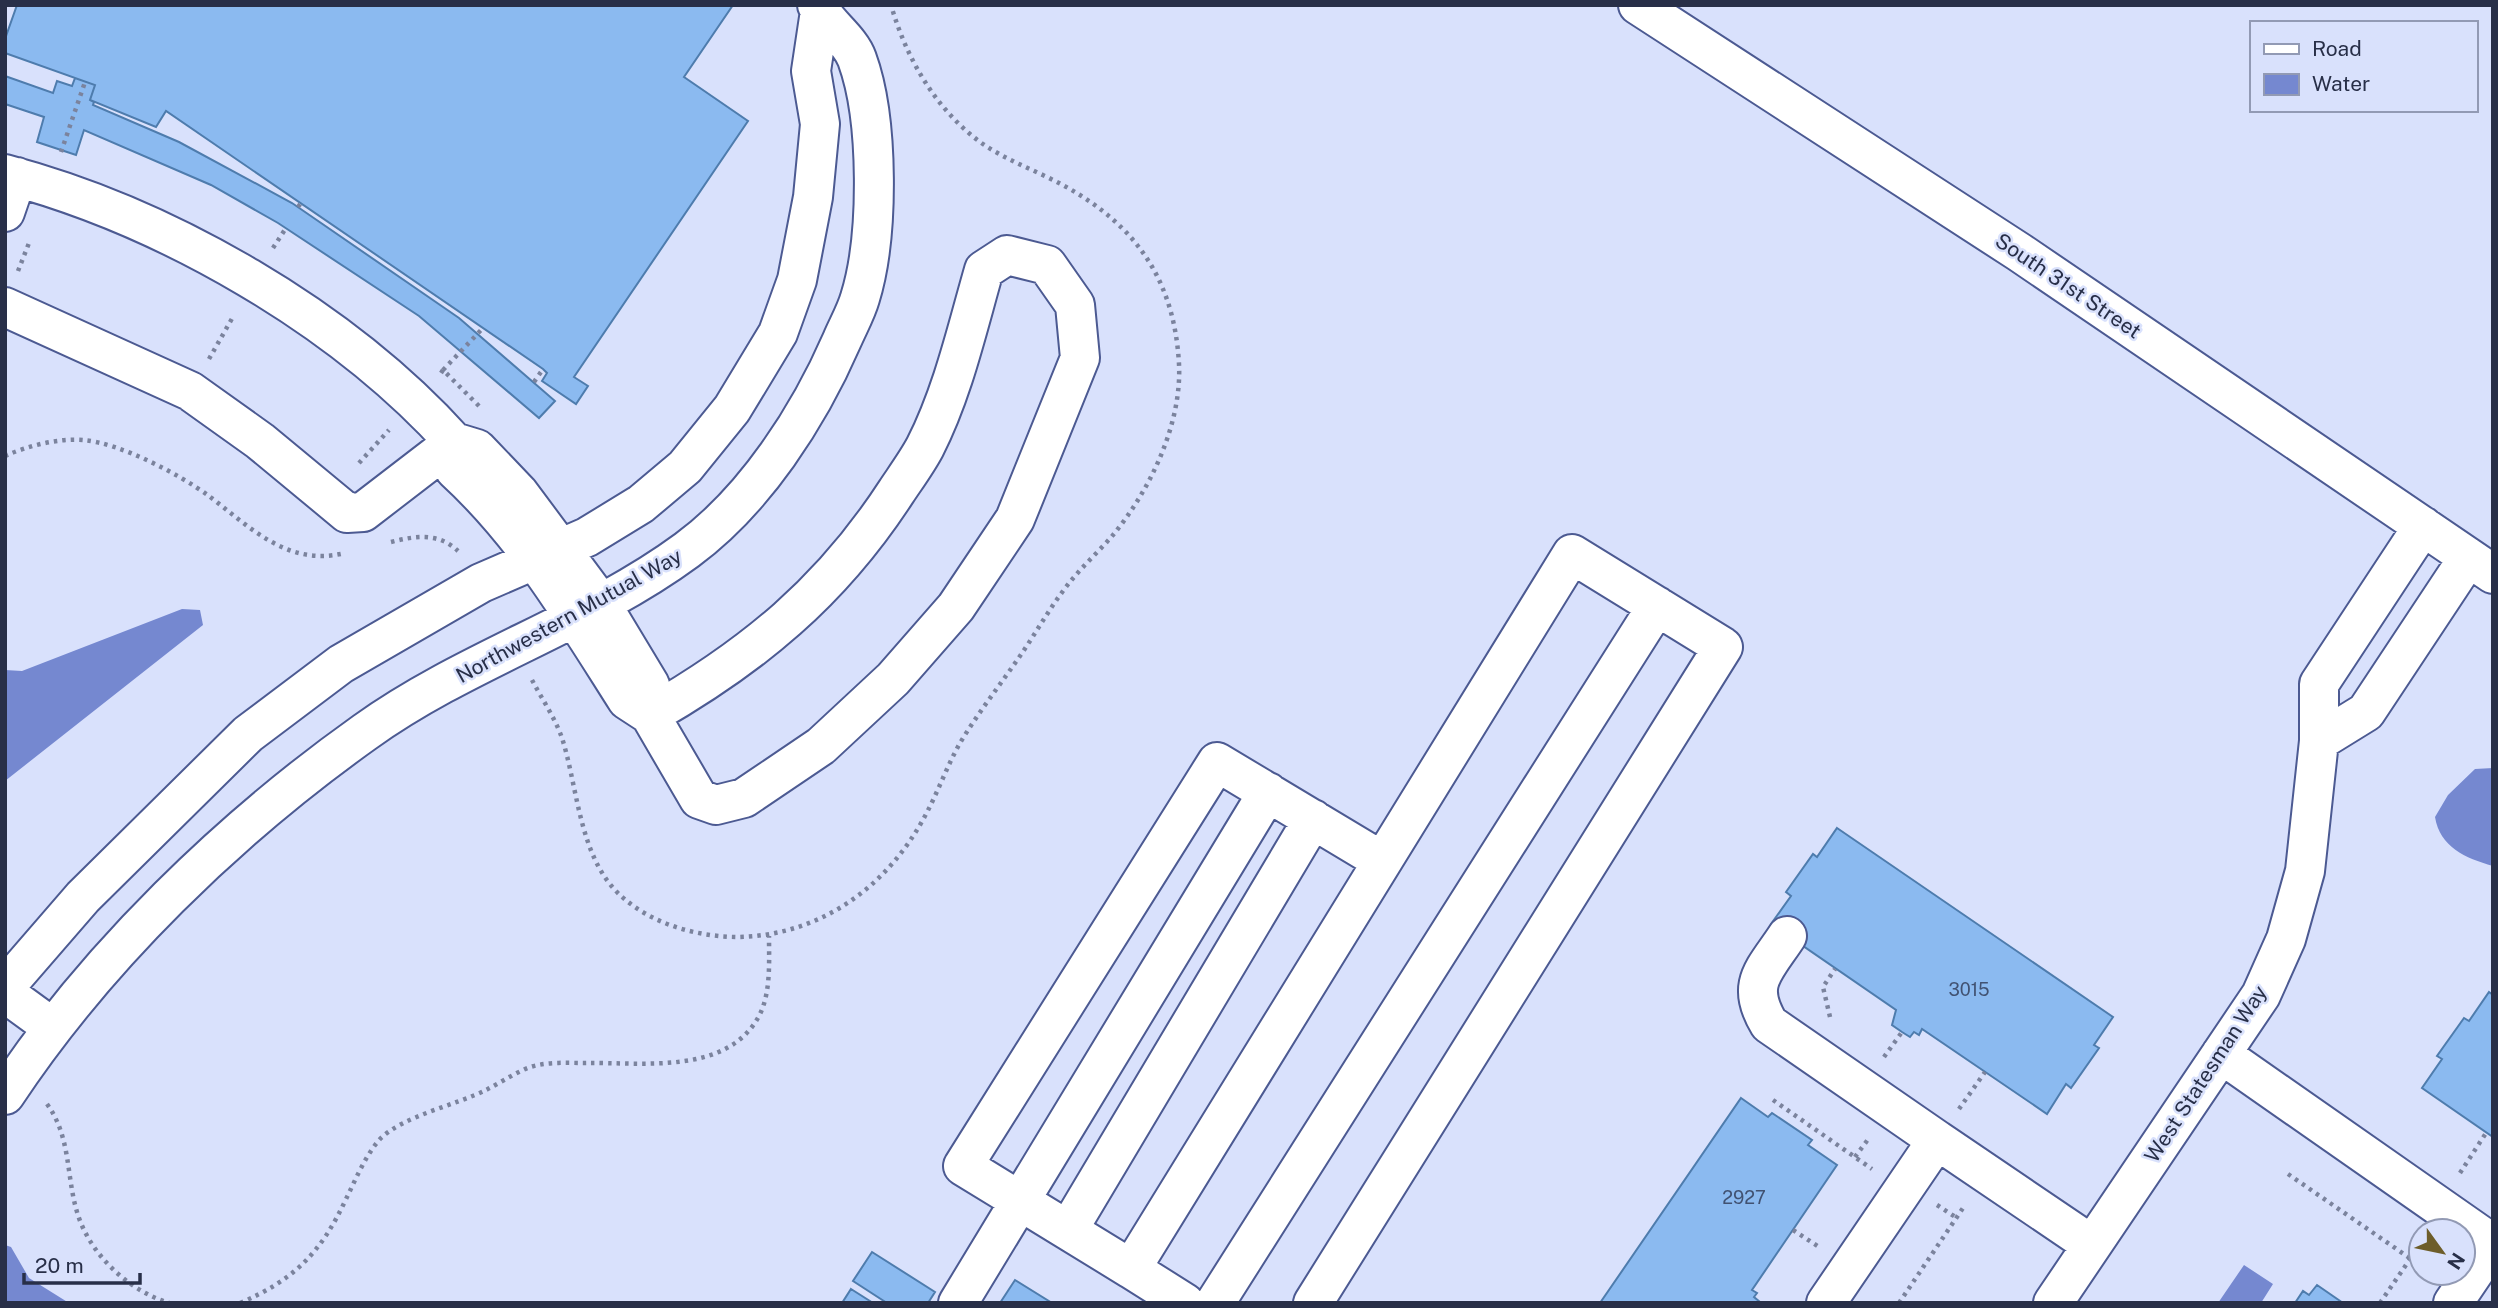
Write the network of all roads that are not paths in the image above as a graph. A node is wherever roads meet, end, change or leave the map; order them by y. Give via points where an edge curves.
1 (1638, 5) edge
2 (818, 8) edge
3 (15, 199) edge
4 (10, 294) edge
5 (453, 442) junction
6 (2423, 526) junction
7 (548, 554) junction
8 (2481, 566) edge
9 (1657, 606) junction
10 (587, 609) junction
11 (650, 715) junction
12 (2319, 741) junction
13 (1268, 792) junction
14 (1313, 819) junction
15 (1382, 860) junction
16 (1787, 936) dead end
17 (5, 987) edge
18 (5, 993) edge
19 (53, 1028) junction
20 (2221, 1054) junction
21 (23, 1096) edge
22 (1937, 1140) junction
23 (1018, 1200) junction
24 (1068, 1230) junction
25 (2092, 1245) junction
26 (1131, 1269) junction
27 (958, 1303) edge
28 (1185, 1303) edge
29 (1215, 1303) edge
30 (1313, 1303) edge
31 (1826, 1303) edge
32 (2053, 1303) edge
33 (2453, 1303) edge

1 - 6 street, South 31st Street via 2019,252
2 - 7 street, Northwestern Mutual Way via 811,71 820,124 813,197 797,280 778,333 732,409 685,467 641,504
2 - 10 street, Northwestern Mutual Way via 857,56 872,127 873,215 860,298 801,422 750,491 689,549
3 - 5 street via 133,220 254,280 387,376 416,400
4 - 5 street via 190,391 260,440 347,513 363,512
5 - 7 street via 477,449 519,494
6 - 8 street, South 31st Street
6 - 12 street, West Statesman Way via 2319,684
7 - 10 street
7 - 17 street, Northwestern Mutual Way via 481,583 341,664 248,734 83,897
8 - 12 street via 2366,712
9 - 15 street via 1572,554
9 - 29 street
9 - 30 street via 1723,647
10 - 11 street via 627,700
10 - 19 street, Northwestern Mutual Way via 368,729 289,789 219,850 133,937
11 - 11 street via 698,799 716,805 744,798 821,746 893,679 956,607 1014,519 1080,358 1075,305 1047,265 1007,255 984,270 947,394 925,448 870,532 820,591 752,650
12 - 20 street, West Statesman Way via 2305,872 2286,939 2260,995
13 - 14 street
13 - 23 street
13 - 23 street via 1217,762 963,1166
14 - 15 street
14 - 24 street
15 - 26 street
16 - 22 street via 1759,979 1757,1004 1769,1024
18 - 19 street
19 - 21 street, Northwestern Mutual Way
20 - 25 street, West Statesman Way
20 - 33 street via 2493,1244
22 - 25 street
22 - 31 street
23 - 24 street
23 - 27 street
24 - 26 street
25 - 32 street, West Statesman Way
26 - 28 street

